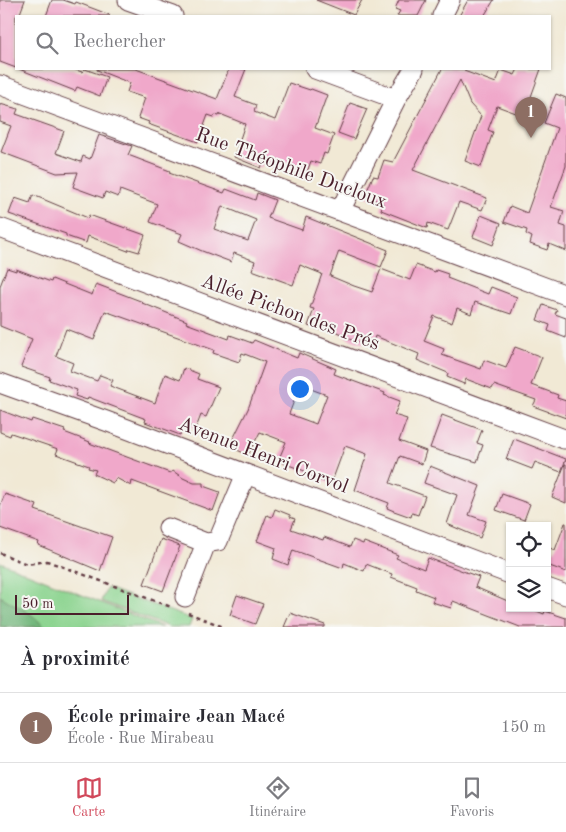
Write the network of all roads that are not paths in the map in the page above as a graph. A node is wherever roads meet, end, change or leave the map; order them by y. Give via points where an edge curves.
1 (128, 0) edge
2 (450, 0) edge
3 (169, 15) edge
4 (442, 15) edge
5 (318, 70) edge
6 (413, 70) edge
7 (0, 85) edge
8 (396, 99) junction
9 (340, 210) junction
10 (0, 228) edge
11 (566, 296) edge
12 (0, 383) edge
13 (564, 439) dead end
14 (246, 474) junction
15 (168, 528) dead end
16 (206, 543) junction
17 (506, 572) edge
18 (551, 589) edge
19 (566, 595) edge
20 (184, 606) road end

1 - 3 street
2 - 4 street
5 - 8 street
6 - 8 street
7 - 9 street, Rue Théophile Ducloux
8 - 9 street
9 - 11 street, Rue Théophile Ducloux
10 - 13 street, Allée Pichon des Prés
12 - 14 street, Avenue Henri Corvol
14 - 16 street via 218,541
14 - 17 street, Avenue Henri Corvol
15 - 16 street
16 - 20 street
18 - 19 street

